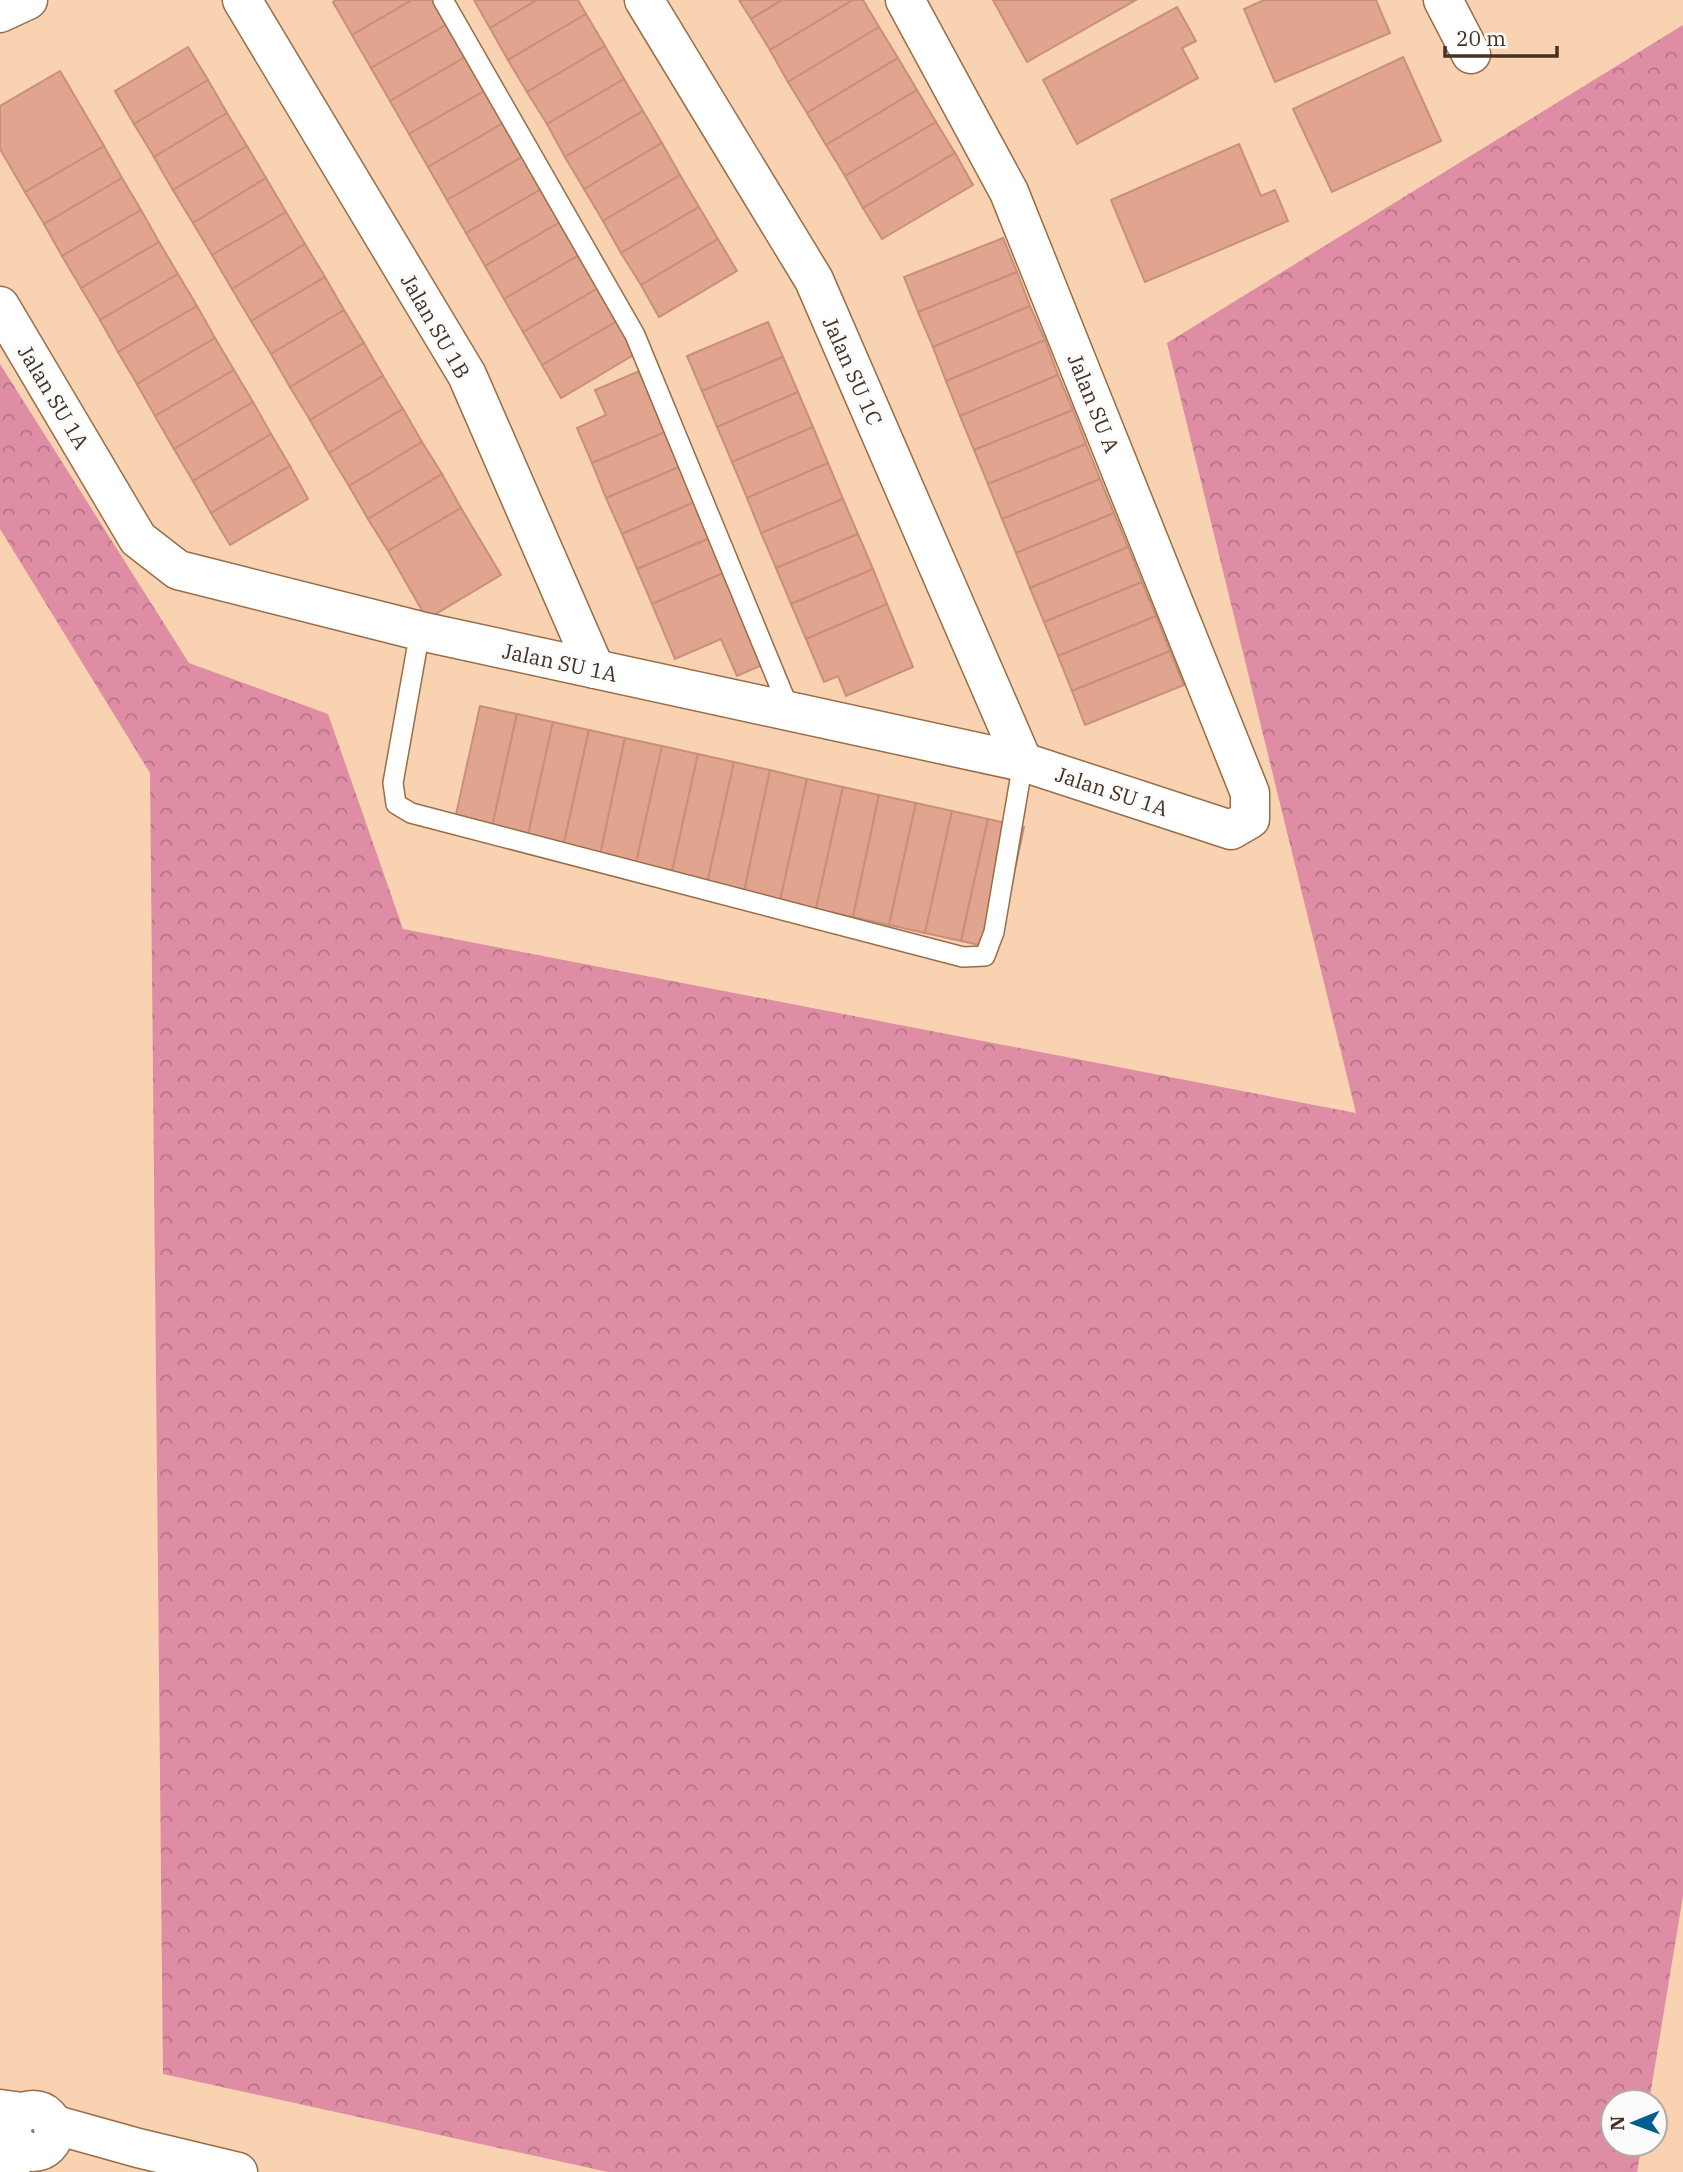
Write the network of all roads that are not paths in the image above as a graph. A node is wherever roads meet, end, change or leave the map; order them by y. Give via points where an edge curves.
1 (28, 0) edge
2 (242, 0) edge
3 (443, 0) edge
4 (645, 0) edge
5 (905, 0) edge
6 (1443, 0) edge
7 (0, 13) edge
8 (1471, 54) dead end
9 (0, 306) edge
10 (420, 631) junction
11 (595, 669) junction
12 (790, 712) junction
13 (1023, 762) junction
14 (1250, 819) joint
15 (22, 2139) edge
16 (162, 2172) edge
17 (238, 2172) edge

1 - 7 street
2 - 11 street, Jalan SU 1B via 467,375
3 - 12 lane via 635,335
4 - 13 street, Jalan SU 1C via 814,280
5 - 14 street, Jalan SU A via 1009,192 1250,793
6 - 8 street
9 - 10 street, Jalan SU 1A via 138,539 178,570
10 - 11 street, Jalan SU 1A
10 - 13 lane via 393,783 396,804 411,813 963,957 985,956 994,932
11 - 12 street, Jalan SU 1A
12 - 13 street, Jalan SU 1A
13 - 14 street, Jalan SU 1A via 1231,830
15 - 16 street via 96,2150
15 - 17 street via 138,2148

